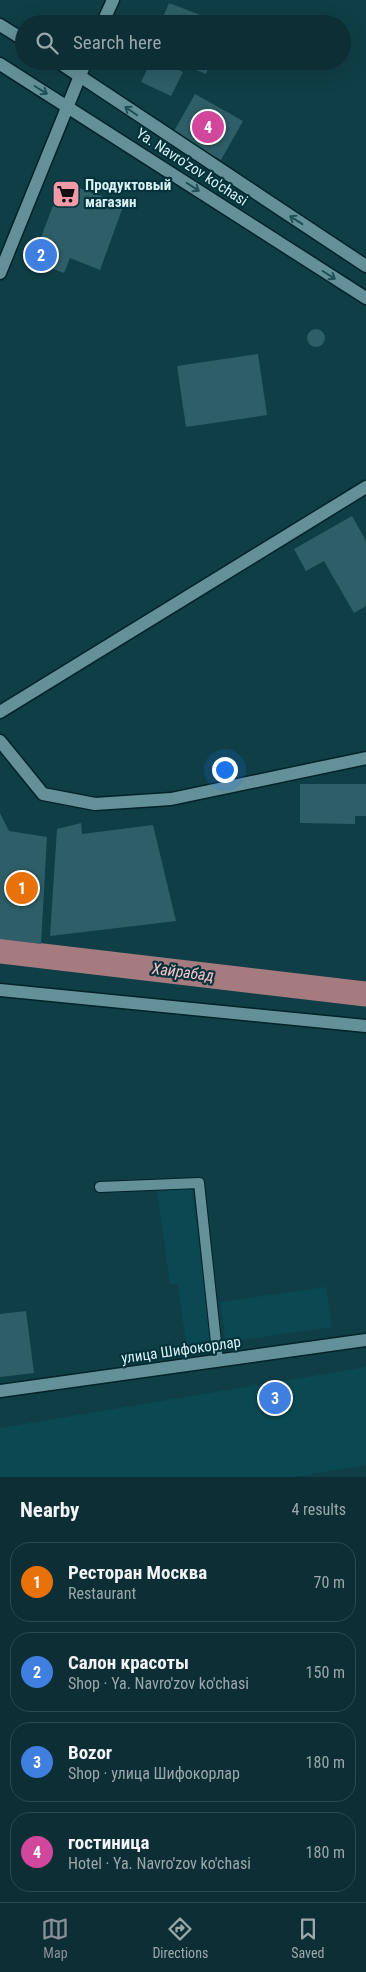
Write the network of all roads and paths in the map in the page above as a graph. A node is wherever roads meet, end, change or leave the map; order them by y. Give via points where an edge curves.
1 (113, 0) edge
2 (106, 15) edge
3 (0, 24) edge
4 (15, 34) edge
5 (0, 64) edge
6 (71, 70) edge
7 (82, 70) edge
8 (80, 76) junction
9 (66, 105) junction
10 (366, 266) edge
11 (0, 273) edge
12 (366, 298) edge
13 (366, 487) edge
14 (0, 712) edge
15 (0, 741) edge
16 (366, 758) edge
17 (0, 990) edge
18 (366, 1026) edge
19 (100, 1187) dead end
20 (366, 1340) edge
21 (218, 1361) junction
22 (0, 1391) edge

1 - 2 street
3 - 4 street
5 -> 9 street, Ya. Navro'zov ko'chasi
6 - 8 street, Ya. Navro'zov ko'chasi
7 - 8 street
8 - 9 street
10 -> 8 street, Ya. Navro'zov ko'chasi
9 - 11 street
9 -> 12 street, Ya. Navro'zov ko'chasi
13 - 14 street
15 - 16 street via 43,794 96,804 171,799
17 - 18 street
19 - 21 lane via 199,1183
20 - 21 street, улица Шифокорлар
21 - 22 street, улица Шифокорлар

